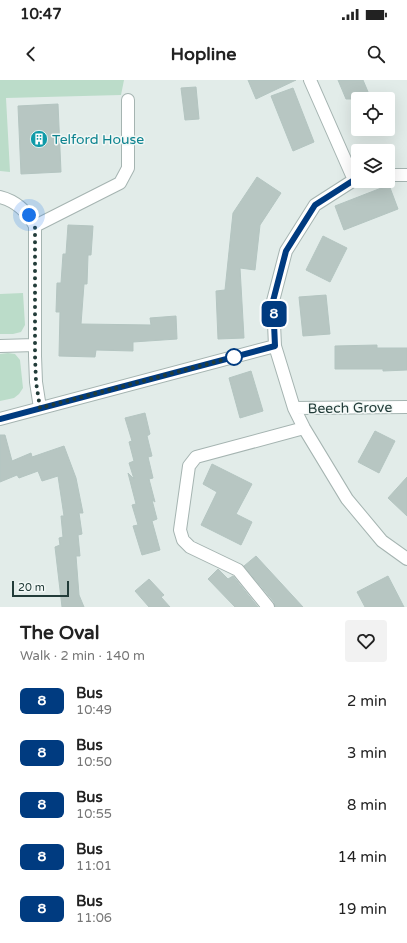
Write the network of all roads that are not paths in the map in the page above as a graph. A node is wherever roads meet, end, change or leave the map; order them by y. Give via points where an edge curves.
1 (310, 80) edge
2 (128, 100) dead end
3 (351, 168) edge
4 (395, 175) edge
5 (407, 175) edge
6 (351, 182) edge
7 (0, 197) edge
8 (35, 226) junction
9 (35, 345) junction
10 (0, 346) edge
11 (275, 346) junction
12 (407, 407) edge
13 (40, 408) junction
14 (294, 408) junction
15 (0, 418) edge
16 (304, 428) junction
17 (407, 559) edge
18 (268, 607) edge

1 - 3 street
2 - 8 street via 128,168 120,183
4 - 5 street
6 - 11 street via 315,205 286,251 273,301
7 - 8 street via 20,206
8 - 9 street
9 - 10 street
9 - 13 street
11 - 13 street
11 - 14 street
12 - 14 street, Beech Grove
13 - 15 street
14 - 16 street
16 - 17 street via 347,499 382,541
16 - 18 street via 196,457 189,466 180,530 182,540 190,547 238,570

